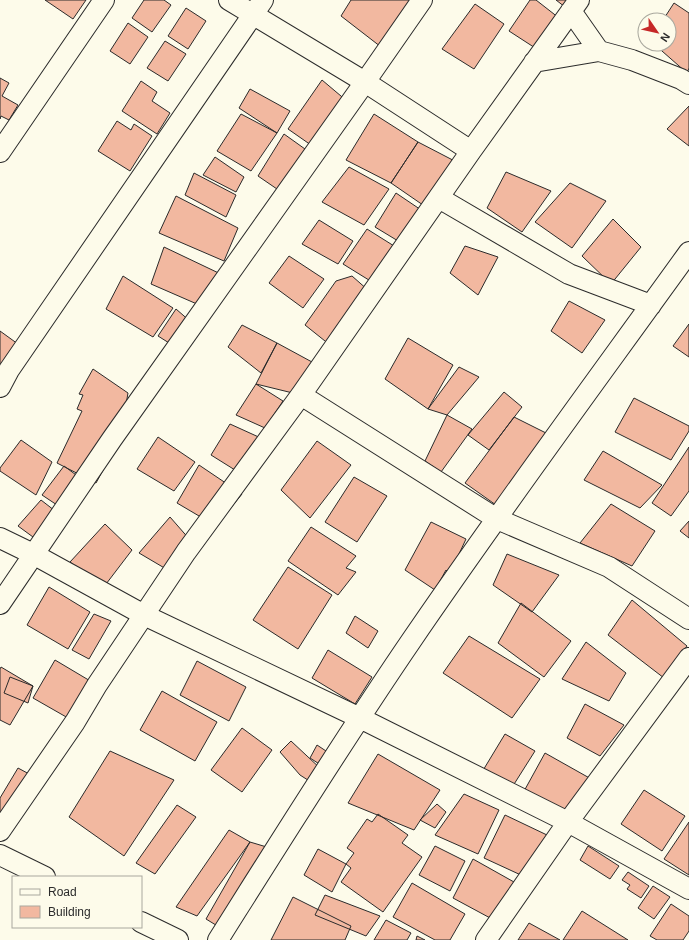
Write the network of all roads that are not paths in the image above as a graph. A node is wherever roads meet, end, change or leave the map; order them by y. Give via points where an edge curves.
1 (104, 0) edge
2 (229, 0) edge
3 (422, 0) edge
4 (575, 6) edge
5 (258, 8) edge
6 (599, 51) junction
7 (534, 62) junction
8 (365, 82) junction
9 (689, 84) edge
10 (471, 151) junction
11 (0, 152) edge
12 (439, 198) junction
13 (689, 252) edge
14 (651, 305) junction
15 (0, 387) edge
16 (301, 395) junction
17 (497, 518) junction
18 (0, 538) edge
19 (33, 554) junction
20 (0, 604) edge
21 (144, 615) junction
22 (689, 619) edge
23 (689, 658) edge
24 (360, 718) junction
25 (568, 822) junction
26 (0, 831) edge
27 (0, 856) edge
28 (43, 876) edge
29 (689, 889) edge
30 (142, 922) edge
31 (178, 940) edge
32 (218, 940) edge
33 (486, 940) edge

1 - 11 street
2 - 5 street
3 - 8 street
4 - 6 street
4 - 7 street
5 - 8 street
5 - 15 street via 9,370
6 - 7 street
6 - 9 street via 632,60
7 - 10 street
8 - 10 street
8 - 19 street
10 - 12 street
12 - 14 street via 569,274
12 - 16 street
13 - 14 street
14 - 17 street
16 - 17 street
16 - 21 street via 186,552
17 - 22 street via 608,567
17 - 24 street via 411,640
18 - 19 street
19 - 20 street
19 - 21 street
21 - 24 street
21 - 26 street
23 - 25 street
24 - 25 street
24 - 32 street
25 - 29 street
25 - 33 street
27 - 28 street
30 - 31 street

